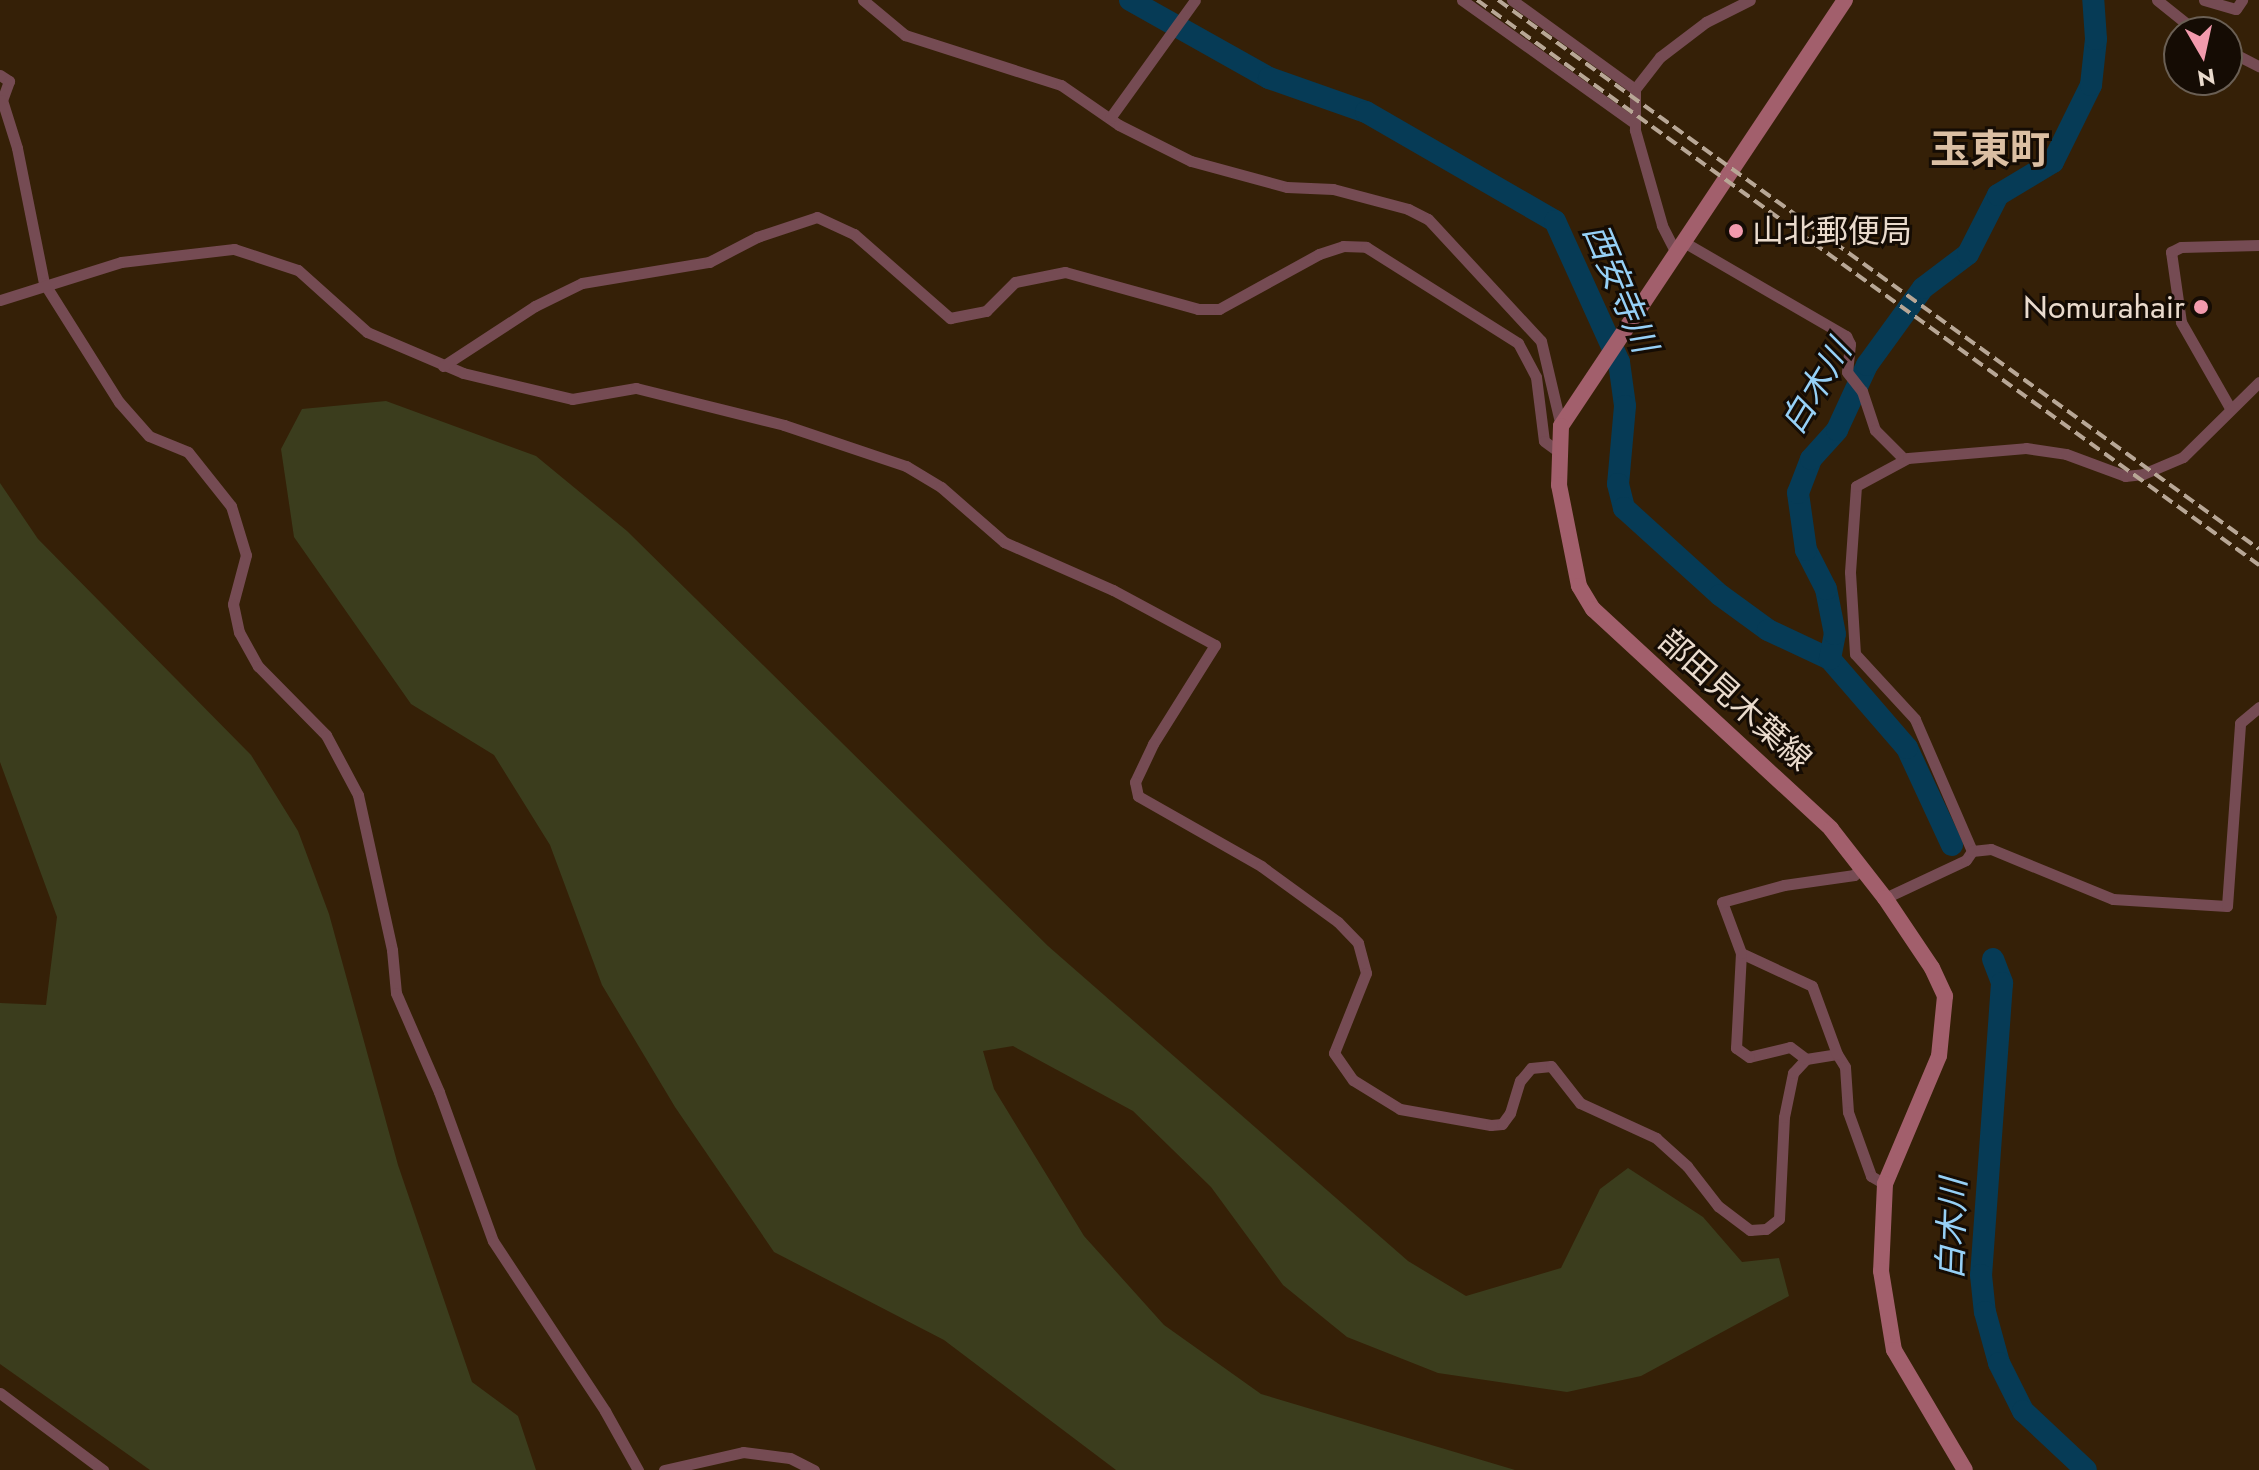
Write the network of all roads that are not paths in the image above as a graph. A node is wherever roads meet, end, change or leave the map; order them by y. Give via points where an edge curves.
1 (863, 0) edge
2 (1195, 0) edge
3 (1462, 0) edge
4 (1512, 0) edge
5 (1750, 0) edge
6 (1845, 0) edge
7 (2157, 0) edge
8 (2204, 0) edge
9 (2242, 0) edge
10 (2177, 16) edge
11 (0, 75) edge
12 (1635, 89) junction
13 (1110, 118) junction
14 (1633, 122) junction
15 (2259, 245) edge
16 (1679, 246) junction
17 (44, 283) junction
18 (0, 300) edge
19 (443, 366) junction
20 (2259, 382) edge
21 (2230, 408) junction
22 (1561, 426) junction
23 (1558, 451) junction
24 (1904, 459) junction
25 (2259, 707) edge
26 (1972, 851) junction
27 (1861, 868) junction
28 (1885, 898) junction
29 (1741, 953) junction
30 (1837, 1054) junction
31 (1806, 1059) junction
32 (1885, 1184) junction
33 (0, 1393) edge
34 (698, 1466) edge
35 (103, 1470) edge
36 (638, 1470) edge
37 (664, 1470) edge
38 (814, 1470) edge
39 (1965, 1470) edge

1 - 13 street via 905,35 1061,85
2 - 13 street
3 - 14 street
4 - 12 street
5 - 12 street via 1706,22 1660,57
6 - 16 main road, 部田見木葉線
7 - 10 street
8 - 9 street via 2236,9
11 - 17 street via 9,81 2,100
12 - 14 street
13 - 22 street via 1191,161 1287,187 1333,189 1428,219 1541,341
14 - 16 street via 1662,225
15 - 21 street via 2181,247 2171,252 2181,322
16 - 22 main road, 部田見木葉線
16 - 24 street via 1846,336 1850,378 1862,391 1875,430
17 - 18 street
17 - 19 street via 121,262 234,249 298,270 367,332
17 - 36 street via 119,402 149,436 188,452 231,506 246,555 233,604 239,632 258,666 326,735 358,795 396,993 493,1241 590,1386
19 - 23 street via 535,306 582,283 709,262 769,232 817,217 854,234 950,318 986,311 1025,278 1065,272 1198,309 1219,309 1319,254 1343,246 1366,247 1518,343 1536,377 1544,441
19 - 31 street via 572,399 636,388 906,466 941,487 1004,542 1113,590 1215,645 1153,744 1135,782 1138,796 1261,866 1338,922 1358,943 1366,973 1334,1053 1353,1080 1400,1109 1502,1124 1531,1068 1551,1066 1580,1103 1656,1138 1730,1218 1750,1230 1766,1229 1779,1219 1786,1092
20 - 21 street
21 - 24 street via 2183,457 2143,474 2125,476 2066,454 2026,448
22 - 23 main road, 部田見木葉線
23 - 27 main road, 部田見木葉線 via 1559,485 1579,586 1593,609 1791,788
24 - 26 street via 1863,479 1852,495 1855,654 1915,719
25 - 26 street via 2240,723 2227,906 2113,899 2012,855
26 - 28 street via 1966,860
27 - 28 main road, 部田見木葉線
27 - 29 street via 1854,875 1784,885 1722,902
28 - 32 main road, 部田見木葉線 via 1945,996 1945,1030
29 - 30 street via 1812,986
29 - 31 street via 1736,1048 1749,1057 1790,1047
30 - 31 street
30 - 32 street via 1845,1067 1848,1112 1871,1176
32 - 39 main road, 部田見木葉線 via 1881,1271 1894,1350
33 - 35 street
34 - 37 street
34 - 38 street via 743,1452 790,1458

